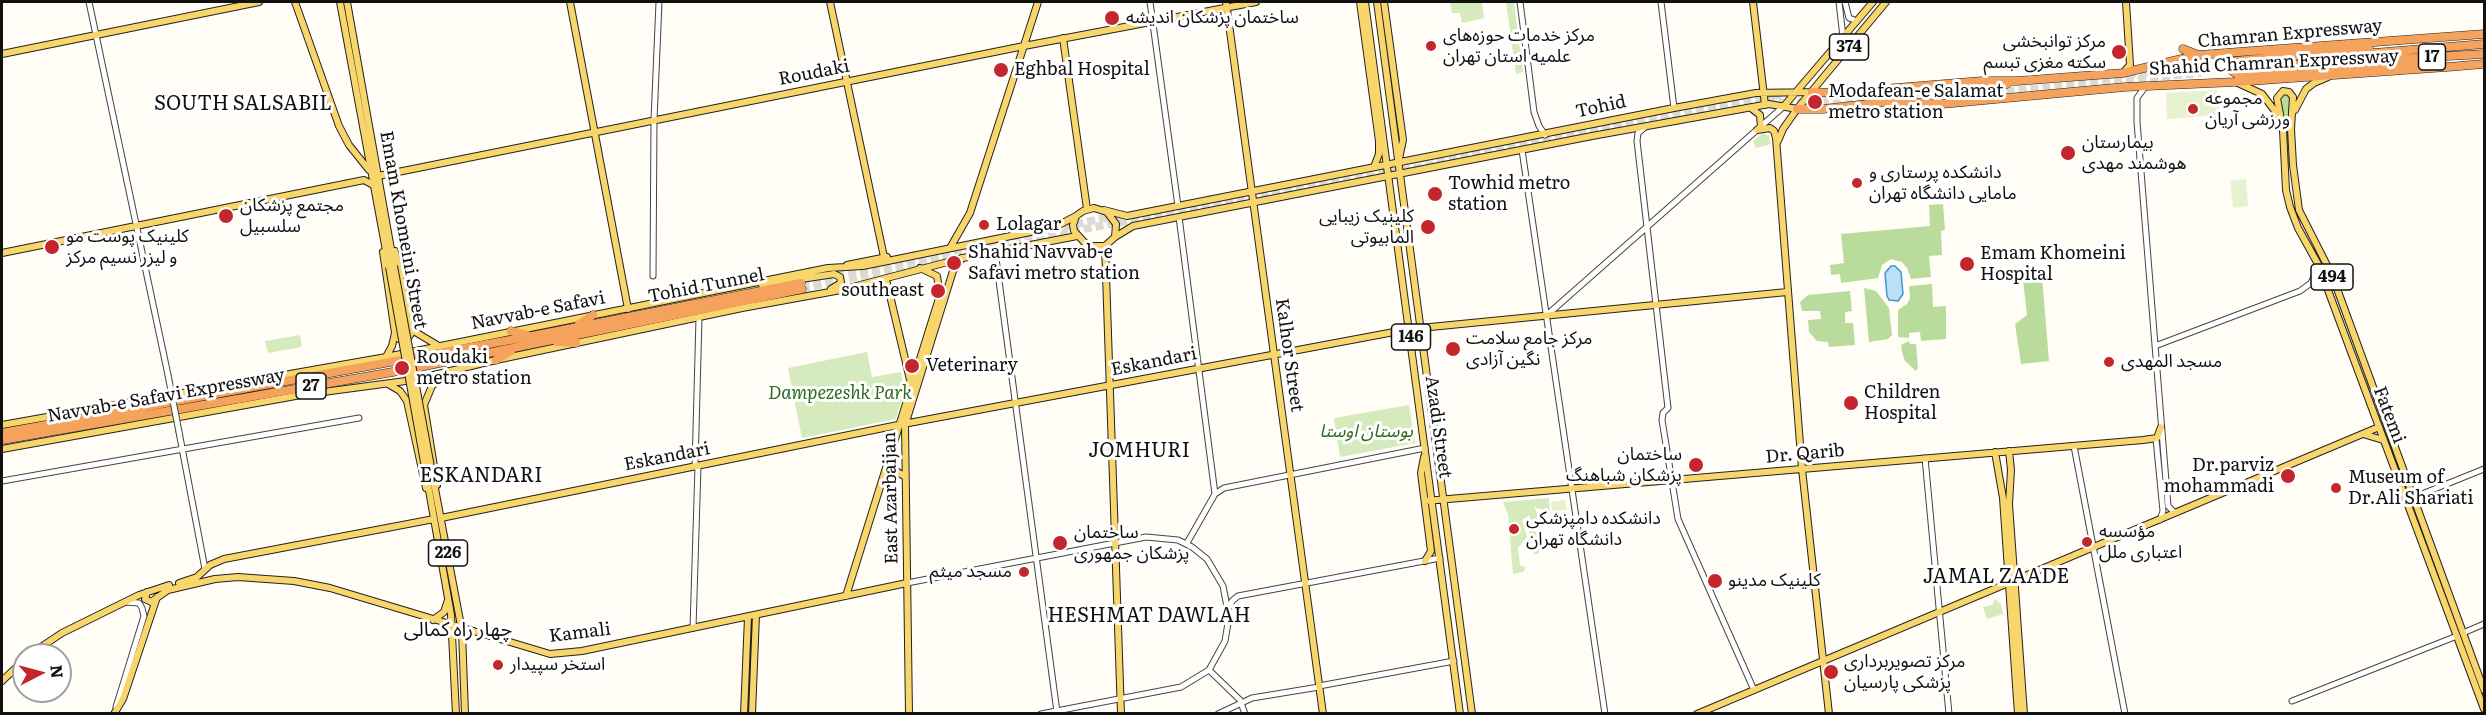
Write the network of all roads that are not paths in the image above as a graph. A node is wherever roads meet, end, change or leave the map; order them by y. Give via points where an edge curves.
1 (89, 2) edge
2 (260, 2) edge
3 (295, 2) edge
4 (340, 2) edge
5 (347, 2) edge
6 (570, 2) edge
7 (659, 2) edge
8 (830, 2) edge
9 (1038, 2) edge
10 (1150, 2) edge
11 (1256, 2) edge
12 (1360, 2) edge
13 (1365, 2) edge
14 (1377, 2) edge
15 (1384, 2) edge
16 (1520, 2) edge
17 (1661, 2) edge
18 (1753, 2) edge
19 (1839, 2) edge
20 (1845, 2) edge
21 (1873, 2) edge
22 (1886, 2) edge
23 (2126, 2) edge
24 (1226, 4) edge
25 (1153, 21) junction
26 (1857, 21) junction
27 (1851, 28) junction
28 (96, 34) junction
29 (1859, 34) junction
30 (2484, 34) edge
31 (1843, 37) junction
32 (1063, 38) junction
33 (2436, 38) junction
34 (2484, 44) edge
35 (1024, 46) junction
36 (2183, 49) dead end
37 (2, 54) edge
38 (2484, 54) edge
39 (2198, 55) junction
40 (2484, 64) edge
41 (2461, 66) junction
42 (356, 67) junction
43 (2123, 73) junction
44 (2333, 76) junction
45 (847, 81) junction
46 (2017, 81) junction
47 (2235, 82) junction
48 (2146, 86) junction
49 (2125, 87) junction
50 (1764, 92) junction
51 (1797, 92) junction
52 (1812, 92) junction
53 (1990, 100) junction
54 (1765, 105) junction
55 (1784, 106) junction
56 (1674, 108) junction
57 (1747, 108) junction
58 (1797, 109) junction
59 (654, 120) junction
60 (2137, 122) junction
61 (1646, 126) junction
62 (1759, 128) junction
63 (2287, 129) junction
64 (595, 132) junction
65 (1545, 135) junction
66 (1521, 139) junction
67 (1379, 141) junction
68 (1522, 150) junction
69 (1776, 151) junction
70 (1398, 163) junction
71 (1388, 164) junction
72 (1374, 167) junction
73 (370, 172) junction
74 (1400, 172) junction
75 (1389, 175) junction
76 (378, 176) junction
77 (373, 185) junction
78 (1252, 191) junction
79 (1253, 202) junction
80 (1178, 206) junction
81 (1087, 209) junction
82 (1104, 210) junction
83 (1076, 216) junction
84 (1179, 217) junction
85 (136, 226) junction
86 (1647, 227) junction
87 (386, 236) junction
88 (1008, 236) junction
89 (1077, 236) junction
90 (1115, 237) junction
91 (1105, 246) junction
92 (950, 248) junction
93 (1010, 248) junction
94 (935, 251) junction
95 (995, 251) junction
96 (2, 253) edge
97 (884, 257) junction
98 (963, 258) junction
99 (2319, 266) junction
100 (840, 267) junction
101 (920, 268) junction
102 (653, 276) dead end
103 (752, 284) junction
104 (861, 284) junction
105 (801, 286) tunnel mouth
106 (1787, 291) junction
107 (1562, 301) junction
108 (1656, 304) junction
109 (742, 308) junction
110 (628, 309) junction
111 (1567, 313) junction
112 (593, 315) junction
113 (1547, 315) junction
114 (1531, 316) junction
115 (699, 318) junction
116 (618, 323) junction
117 (1549, 325) junction
118 (574, 327) junction
119 (1420, 327) junction
120 (1410, 329) junction
121 (412, 330) junction
122 (511, 332) junction
123 (395, 333) junction
124 (532, 336) junction
125 (543, 342) junction
126 (576, 343) junction
127 (439, 346) junction
128 (2155, 346) junction
129 (517, 348) junction
130 (1274, 355) junction
131 (386, 357) junction
132 (496, 360) junction
133 (1199, 369) junction
134 (454, 370) junction
135 (387, 384) junction
136 (1110, 386) junction
137 (911, 387) junction
138 (1015, 404) junction
139 (424, 405) junction
140 (409, 408) junction
141 (359, 418) dead end
142 (2386, 424) junction
143 (2, 425) edge
144 (901, 425) junction
145 (2161, 427) junction
146 (2378, 427) junction
147 (2, 433) edge
148 (2362, 434) junction
149 (2156, 439) junction
150 (2, 440) edge
151 (2383, 440) junction
152 (2074, 446) junction
153 (1425, 448) junction
154 (2, 449) edge
155 (183, 449) junction
156 (2009, 451) junction
157 (1995, 452) junction
158 (1925, 458) junction
159 (697, 466) junction
160 (2484, 468) edge
161 (1802, 469) junction
162 (1290, 474) junction
163 (884, 477) junction
164 (904, 477) junction
165 (1672, 479) junction
166 (2, 481) edge
167 (1573, 488) junction
168 (1215, 494) junction
169 (1443, 498) junction
170 (2409, 499) junction
171 (1428, 500) junction
172 (435, 504) junction
173 (2175, 513) junction
174 (438, 518) junction
175 (2160, 519) junction
176 (1115, 542) junction
177 (1187, 543) junction
178 (2093, 548) junction
179 (1036, 558) junction
180 (1440, 558) junction
181 (1425, 561) junction
182 (205, 569) junction
183 (2012, 582) junction
184 (907, 583) junction
185 (1305, 584) junction
186 (1223, 586) junction
187 (147, 592) junction
188 (157, 596) junction
189 (846, 596) junction
190 (1238, 596) junction
191 (449, 597) junction
192 (122, 604) junction
193 (1229, 609) junction
194 (1940, 612) junction
195 (756, 615) junction
196 (748, 616) junction
197 (433, 620) junction
198 (2484, 624) edge
199 (452, 626) junction
200 (461, 628) junction
201 (693, 628) junction
202 (2460, 634) junction
203 (47, 643) edge
204 (1454, 661) junction
205 (1823, 661) junction
206 (1209, 670) junction
207 (1319, 686) junction
208 (1754, 690) junction
209 (2484, 690) edge
210 (1120, 699) junction
211 (2292, 701) dead end
212 (1242, 702) junction
213 (2484, 708) edge
214 (1057, 712) edge
215 (114, 714) edge
216 (456, 714) edge
217 (465, 714) edge
218 (744, 714) edge
219 (752, 714) edge
220 (909, 714) edge
221 (1041, 714) edge
222 (1121, 714) edge
223 (1218, 714) edge
224 (1245, 714) edge
225 (1323, 714) edge
226 (1460, 714) edge
227 (1472, 714) edge
228 (1605, 714) edge
229 (1697, 714) edge
230 (1829, 714) edge
231 (1949, 714) edge
232 (2018, 714) edge
233 (2024, 714) edge
234 (2125, 714) edge

1 - 28 street
2 - 28 main road
3 - 73 main road via 339,126
4 - 42 main road, Emam Khomeini Street / 226
5 - 42 main road, Emam Khomeini Street / 226
6 - 64 main road
7 - 59 street
8 - 45 main road
9 - 35 main road
10 - 25 street
11 - 24 main road, Roudaki
12 - 67 main road
13 - 71 main road, Azadi Street / 146
14 - 70 main road, Azadi Street / 146
15 - 70 main road via 1403,140
16 - 65 street via 1534,112
17 - 56 street
18 - 50 main road
19 - 31 street
20 - 26 street via 1849,18
21 - 26 main road, 374
22 - 29 main road, 374
23 - 43 main road via 2130,65
24 - 25 main road, Roudaki
24 - 78 main road, Kalhor Street
25 - 32 main road, Roudaki
25 - 80 street
26 - 27 main road, 374
27 - 29 main road
27 - 31 main road, 374
28 - 37 main road
28 - 85 street
29 - 52 main road, 374
30 - 33 highway, Chamran Expressway
31 - 51 main road, 374
32 - 35 main road, Roudaki
32 - 81 main road
33 - 39 highway, Chamran Expressway
33 - 41 highway via 2236,61 2231,68 2238,75
34 - 38 highway, Chamran Expressway / 17 via 2291,63
35 - 45 main road, Roudaki
35 - 92 main road via 970,213
36 - 39 highway
39 - 43 highway, Chamran Expressway
40 - 41 highway
41 - 44 highway, Shahid Chamran Expressway
42 - 73 main road, Emam Khomeini Street / 226
42 - 76 main road, Emam Khomeini Street / 226
43 - 46 highway, Chamran Expressway
44 - 47 highway, Shahid Chamran Expressway
44 - 63 main road via 2314,83 2303,93
45 - 59 main road, Roudaki
45 - 97 main road
46 - 52 highway, Chamran Expressway
46 - 53 highway via 1954,94 1960,99
47 - 48 highway, Shahid Chamran Expressway
47 - 63 main road via 2266,98
48 - 49 highway, Shahid Chamran Expressway
48 - 60 street via 2137,98
49 - 53 highway
49 - 60 street via 2132,94
50 - 51 main road, Tohid
50 - 54 main road
50 - 56 main road, Tohid
51 - 52 main road, Tohid
51 - 55 main road, 374
52 - 58 main road, 374
53 - 58 highway via 1935,105 1891,101
54 - 55 main road, Tohid
54 - 57 main road, Tohid
55 - 58 main road, Tohid
55 - 62 street
56 - 65 main road, Tohid
57 - 61 main road, Tohid
57 - 62 main road via 1760,115
58 - 69 main road via 1783,129
59 - 64 main road, Roudaki
59 - 102 street
60 - 128 street
61 - 68 main road, Tohid
61 - 86 street via 1638,133 1637,141
62 - 69 main road via 1773,130
62 - 86 street
63 - 63 main road via 2293,97 2285,90 2277,98
63 - 99 main road, Fatemi / 494 via 2286,190 2298,228
63 - 142 main road, Fatemi / 494 via 2299,210 2332,275
64 - 76 main road, Roudaki
64 - 110 main road
65 - 66 main road, Tohid
66 - 68 main road
66 - 70 main road, Tohid
67 - 71 main road
67 - 72 main road
68 - 74 main road, Tohid
68 - 113 street
69 - 106 main road
70 - 71 main road, Tohid
70 - 74 main road, Azadi Street / 146
71 - 72 main road
71 - 75 main road, Azadi Street / 146
72 - 78 main road
73 - 77 main road, Emam Khomeini Street / 226
74 - 75 main road, Tohid
74 - 119 main road, Azadi Street / 146
75 - 79 main road
75 - 120 main road, Azadi Street / 146
76 - 87 main road, Emam Khomeini Street / 226
77 - 85 main road via 363,181
77 - 87 main road, Emam Khomeini Street / 226
78 - 79 main road, Kalhor Street
78 - 80 main road
79 - 84 main road
79 - 130 main road, Kalhor Street
80 - 82 main road via 1127,216
81 - 82 main road
81 - 83 main road
82 - 90 main road via 1115,221
83 - 88 main road, Navvab-e Safavi via 1055,227
83 - 89 main road via 1073,225
84 - 90 main road via 1133,226
84 - 133 street
85 - 96 main road
85 - 155 street, bridge
86 - 107 street
86 - 108 street
87 - 121 main road via 399,263
87 - 123 main road via 383,261
87 - 172 main road, Emam Khomeini Street / 226, bridge
88 - 92 main road, Navvab-e Safavi
88 - 93 main road
89 - 91 main road via 1088,244
89 - 93 main road
90 - 91 main road
91 - 136 main road
92 - 94 main road, Navvab-e Safavi
93 - 95 main road
94 - 97 main road
94 - 100 main road, Navvab-e Safavi
95 - 98 main road
95 - 138 street
97 - 100 main road
98 - 101 main road
98 - 144 main road, East Azarbaijan via 953,271
99 - 128 street via 2311,283 2300,291
99 - 146 main road, Fatemi / 494
100 - 103 main road, Navvab-e Safavi
101 - 104 main road
101 - 137 main road, East Azarbaijan via 937,276 940,295
103 - 109 main road via 768,285 830,274 841,280 836,287
103 - 110 main road, Navvab-e Safavi
104 - 109 main road
104 - 137 main road via 887,283
105 - 116 highway, Tohid Tunnel
106 - 108 main road, Eskandari
106 - 161 main road
107 - 111 street via 1561,310
107 - 113 street
108 - 111 main road, Eskandari
108 - 165 street via 1668,408 1662,420
109 - 115 main road
110 - 112 main road, Navvab-e Safavi
111 - 113 main road, Eskandari
112 - 118 highway
112 - 122 main road, Navvab-e Safavi
113 - 114 main road, Eskandari
113 - 117 street
114 - 117 street via 1542,318
114 - 119 main road, Eskandari
115 - 126 main road
115 - 159 street
116 - 118 highway, Navvab-e Safavi Expressway / 27
116 - 125 highway, Navvab-e Safavi Expressway / 27
117 - 167 street
118 - 124 highway, Navvab-e Safavi Expressway / 27
119 - 120 main road, Eskandari
119 - 169 main road, Azadi Street / 146
120 - 130 main road, Eskandari
120 - 153 main road, Azadi Street / 146
121 - 123 main road via 405,340
121 - 127 main road
122 - 124 highway
122 - 127 main road, Navvab-e Safavi
123 - 131 main road
124 - 147 highway, Navvab-e Safavi Expressway / 27
125 - 126 highway
125 - 129 highway, Navvab-e Safavi Expressway / 27
126 - 132 main road
127 - 131 main road, Navvab-e Safavi
128 - 145 street
129 - 132 highway
129 - 150 highway, Navvab-e Safavi Expressway / 27
130 - 133 main road, Eskandari
130 - 162 main road, Kalhor Street
131 - 143 main road, Navvab-e Safavi
132 - 134 main road
133 - 136 main road, Eskandari
133 - 168 street
134 - 135 main road
134 - 139 main road via 429,390
135 - 140 main road via 403,393
135 - 154 main road via 301,395
136 - 138 main road, Eskandari
136 - 176 main road
137 - 144 main road, East Azarbaijan
138 - 144 main road, Eskandari
138 - 179 street
139 - 140 main road via 415,398
139 - 172 main road via 437,477
140 - 172 main road via 422,477
141 - 155 street
142 - 146 main road
142 - 170 main road, Fatemi / 494
144 - 159 main road, Eskandari
144 - 163 main road
144 - 164 main road, East Azarbaijan
145 - 149 main road
145 - 173 street via 2168,506
146 - 148 main road
146 - 151 main road, Fatemi / 494
148 - 151 main road
148 - 173 main road
149 - 152 main road, Dr. Qarib
149 - 175 street via 2163,511
151 - 170 main road, Fatemi / 494
152 - 156 main road, Dr. Qarib
152 - 178 street
153 - 162 street
153 - 171 main road, Azadi Street / 146
155 - 166 street
155 - 182 street
156 - 157 main road, Dr. Qarib
156 - 183 main road
157 - 158 main road, Dr. Qarib
157 - 183 main road
158 - 161 main road, Dr. Qarib
158 - 194 street
159 - 174 main road, Eskandari
159 - 201 street
160 - 170 street
161 - 165 main road, Dr. Qarib
161 - 205 main road
162 - 168 street via 1233,485
162 - 185 main road, Kalhor Street
163 - 164 main road via 895,471
163 - 189 main road
164 - 184 main road, East Azarbaijan
165 - 167 main road, Dr. Qarib
165 - 208 street via 1680,525
167 - 169 main road, Dr. Qarib
167 - 228 street
168 - 177 street
169 - 171 main road, Dr. Qarib
169 - 227 main road, Azadi Street / 146
170 - 202 main road, Fatemi / 494
171 - 180 main road, Azadi Street / 146
171 - 181 main road via 1431,551
172 - 174 main road, Emam Khomeini Street / 226
173 - 175 main road
174 - 182 main road, Eskandari via 224,559
174 - 191 main road, Emam Khomeini Street / 226
174 - 200 main road, Emam Khomeini Street / 226
175 - 178 main road
176 - 177 street via 1165,537
176 - 179 street
176 - 210 main road
177 - 186 street via 1207,560
178 - 183 main road
178 - 234 street
179 - 184 street
179 - 214 street
180 - 181 street
180 - 204 main road, Azadi Street / 146
181 - 185 street
182 - 187 main road via 197,577
183 - 194 main road
183 - 232 main road
183 - 233 main road
184 - 189 main road, Kamali
184 - 220 main road, East Azarbaijan
185 - 190 street
185 - 207 main road, Kalhor Street
186 - 190 street
186 - 193 street
187 - 188 main road via 147,602
187 - 192 main road
188 - 197 main road, Kamali via 176,587 215,579 294,580
188 - 215 main road via 123,699
189 - 195 main road, Kamali
190 - 193 street
191 - 197 main road via 444,612
191 - 199 main road, Emam Khomeini Street / 226
192 - 203 main road
192 - 215 street via 138,603 144,616
193 - 206 street via 1226,641
194 - 205 main road
194 - 231 street
195 - 196 main road, Kamali
195 - 219 main road
196 - 201 main road, Kamali
196 - 218 main road
197 - 199 main road, Kamali
198 - 202 street
199 - 200 main road, Kamali
199 - 216 main road, Emam Khomeini Street / 226
200 - 201 main road, Kamali via 547,654 582,651
200 - 217 main road, Emam Khomeini Street / 226
202 - 209 main road, Fatemi / 494
202 - 211 street
202 - 213 main road, Fatemi / 494
204 - 207 street
204 - 226 main road, Azadi Street / 146
205 - 208 main road
205 - 230 main road
206 - 210 street via 1182,687
206 - 212 street
207 - 212 street
207 - 225 main road, Kalhor Street
208 - 229 main road
210 - 214 street
210 - 222 main road
212 - 223 street
212 - 224 street
214 - 221 street

